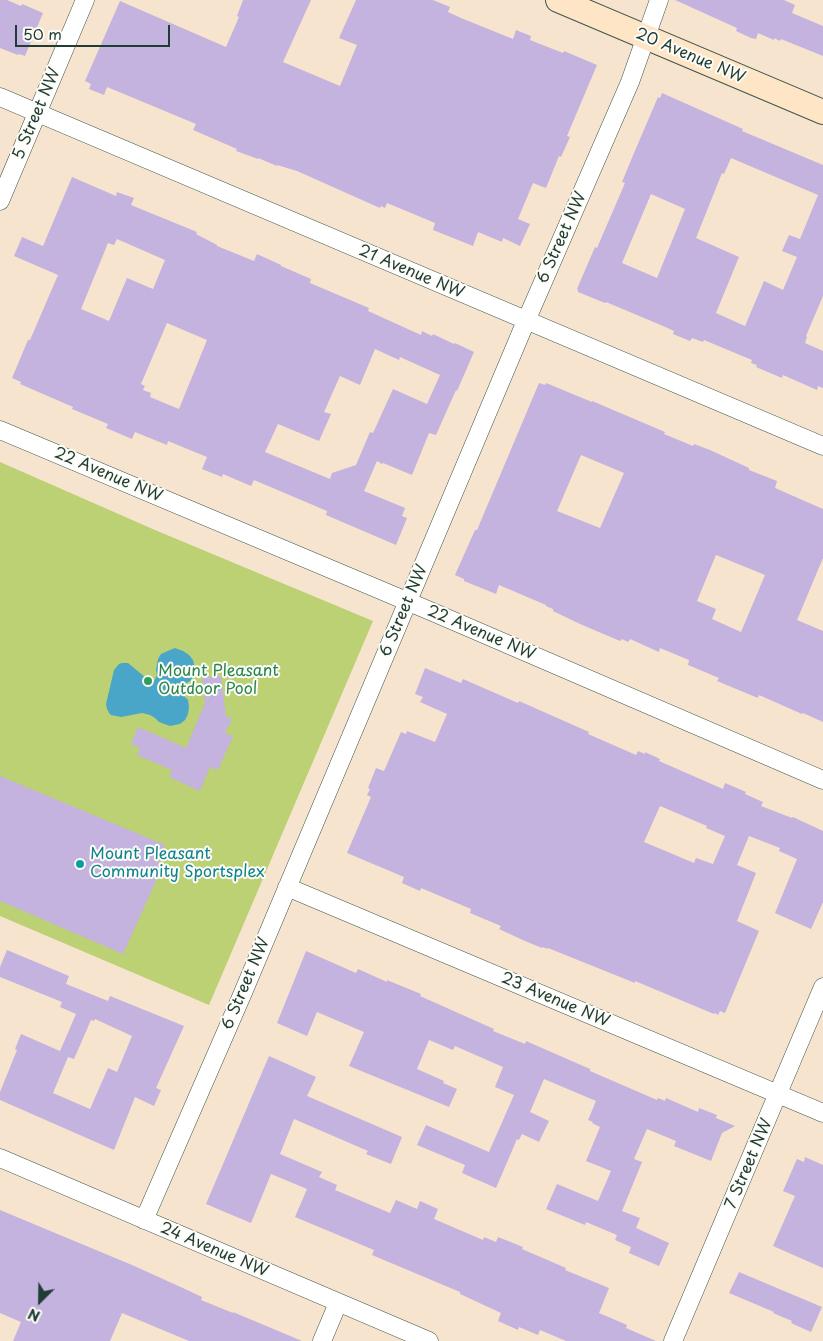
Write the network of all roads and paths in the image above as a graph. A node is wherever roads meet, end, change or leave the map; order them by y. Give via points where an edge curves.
1 (85, 0) edge
2 (558, 0) edge
3 (659, 0) edge
4 (646, 37) junction
5 (0, 97) edge
6 (823, 112) edge
7 (37, 113) junction
8 (0, 201) edge
9 (526, 321) junction
10 (0, 430) edge
11 (823, 446) edge
12 (408, 602) junction
13 (823, 780) edge
14 (287, 887) junction
15 (823, 987) edge
16 (778, 1094) junction
17 (823, 1113) edge
18 (0, 1158) edge
19 (144, 1220) junction
20 (338, 1303) junction
21 (322, 1341) edge
22 (429, 1341) edge
23 (673, 1341) edge

1 - 7 street, 5 Street NW
2 - 4 street, 20 Avenue NW
3 - 4 street, 6 Street NW
4 - 6 street, 20 Avenue NW
4 - 9 street, 6 Street NW via 630,82
5 - 7 street, 21 Avenue NW
7 - 8 street, 5 Street NW
7 - 9 street, 21 Avenue NW
9 - 11 street, 21 Avenue NW
9 - 12 street, 6 Street NW
10 - 12 street, 22 Avenue NW
12 - 13 street, 22 Avenue NW
12 - 14 street, 6 Street NW
14 - 16 street, 23 Avenue NW
14 - 19 street, 6 Street NW
15 - 16 street, 7 Street NW
16 - 17 street, 23 Avenue NW
16 - 23 street, 7 Street NW
18 - 19 street, 24 Avenue NW
19 - 20 street, 24 Avenue NW
20 - 21 street
20 - 22 street, 24 Avenue NW

